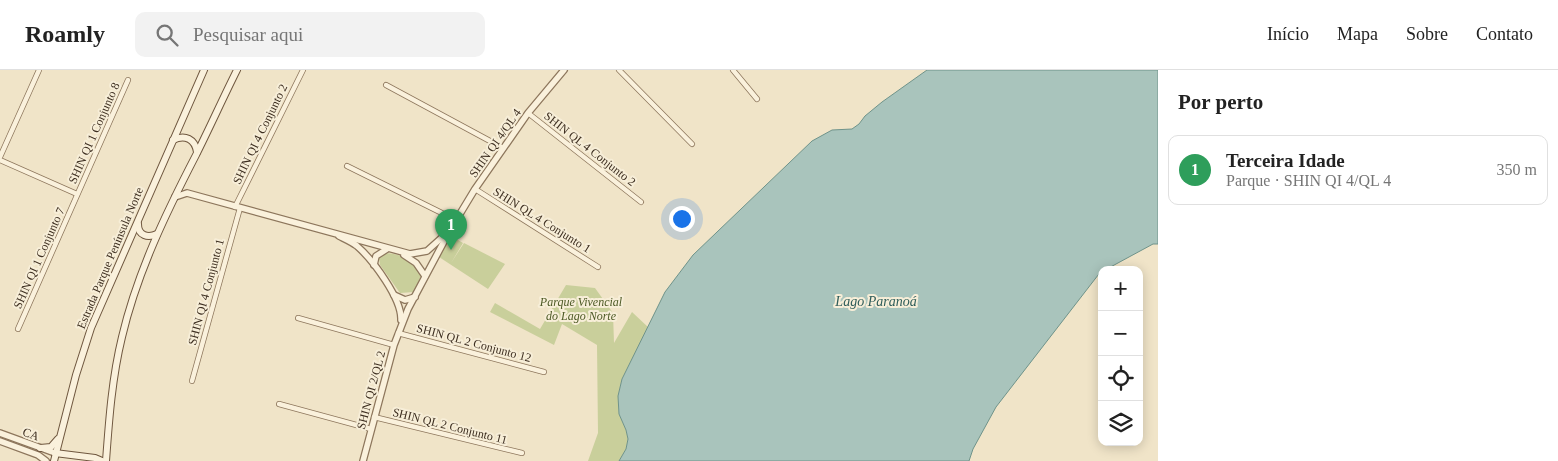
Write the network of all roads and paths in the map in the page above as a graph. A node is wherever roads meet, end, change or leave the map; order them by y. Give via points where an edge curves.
1 (39, 70) edge
2 (204, 70) edge
3 (237, 70) edge
4 (303, 70) edge
5 (564, 70) edge
6 (619, 70) edge
7 (733, 70) edge
8 (128, 80) dead end
9 (386, 85) dead end
10 (757, 99) dead end
11 (528, 113) junction
12 (173, 140) junction
13 (692, 144) dead end
14 (502, 148) junction
15 (197, 152) junction
16 (0, 158) edge
17 (348, 166) dead end
18 (181, 183) junction
19 (475, 189) junction
20 (187, 193) junction
21 (77, 194) junction
22 (175, 197) junction
23 (640, 202) dead end
24 (237, 207) junction
25 (456, 220) junction
26 (138, 223) junction
27 (449, 232) junction
28 (157, 234) junction
29 (338, 235) junction
30 (387, 248) junction
31 (400, 252) junction
32 (374, 265) junction
33 (598, 268) dead end
34 (426, 276) junction
35 (392, 293) junction
36 (415, 296) junction
37 (298, 318) dead end
38 (401, 325) junction
39 (18, 329) dead end
40 (398, 333) junction
41 (394, 345) junction
42 (544, 372) dead end
43 (192, 381) dead end
44 (279, 404) dead end
45 (374, 417) junction
46 (371, 429) junction
47 (0, 433) edge
48 (59, 438) junction
49 (0, 440) edge
50 (40, 448) junction
51 (55, 452) junction
52 (522, 453) dead end
53 (46, 461) edge
54 (54, 461) edge
55 (102, 461) edge
56 (106, 461) edge
57 (363, 461) edge

1 - 16 street
2 - 12 main road, Estrada Parque Península Norte
3 - 15 main road
4 - 24 street, SHIN QI 4 Conjunto 2
5 - 11 street, SHIN QI 4/QL 4
6 - 13 street
7 - 10 street
8 - 21 street, SHIN QI 1 Conjunto 8
9 - 14 street
11 - 14 street, SHIN QI 4/QL 4
11 - 23 street, SHIN QL 4 Conjunto 2
12 - 15 main road via 189,138
12 - 26 main road, Estrada Parque Península Norte
14 - 19 street, SHIN QI 4/QL 4
15 - 18 main road
16 - 21 street
17 - 25 street
18 - 20 street
18 - 22 main road
19 - 25 street, SHIN QI 4/QL 4
19 - 33 street, SHIN QL 4 Conjunto 1
20 - 22 street
20 - 24 street, SHIN QI 4/QL 4
21 - 39 street, SHIN QI 1 Conjunto 7
22 - 28 main road
24 - 29 street, SHIN QI 4/QL 4
24 - 43 street, SHIN QI 4 Conjunto 1
25 - 27 street, SHIN QI 4/QL 4
26 - 28 main road via 143,236
26 - 48 main road, Estrada Parque Península Norte via 91,328
27 - 31 street, SHIN QI 4/QL 4 via 427,251 415,254
27 - 34 street, SHIN QI 4/QL 4
28 - 56 main road via 139,278 122,337 110,406
29 - 30 street, SHIN QI 4/QL 4
29 - 32 street, SHIN QI 4/QL 4 via 357,246
30 - 31 street, SHIN QI 4/QL 4
30 - 32 street via 379,252
31 - 34 street via 412,259
32 - 35 street, SHIN QI 4/QL 4
34 - 36 street, SHIN QI 4/QL 4
35 - 36 street via 401,300
35 - 38 street via 401,311
36 - 38 street, SHIN QI 2/QL 2
37 - 41 street
38 - 40 street, SHIN QI 2/QL 2
40 - 41 street, SHIN QI 2/QL 2
40 - 42 street, SHIN QL 2 Conjunto 12
41 - 45 street, SHIN QI 2/QL 2
44 - 46 street
45 - 46 street, SHIN QI 2/QL 2
45 - 52 street, SHIN QL 2 Conjunto 11
46 - 57 street, SHIN QI 2/QL 2
47 - 50 street, CA
48 - 50 main road via 51,447
48 - 51 main road, Estrada Parque Península Norte
49 - 53 street, CA
50 - 51 street, CA
51 - 54 main road, Estrada Parque Península Norte
51 - 55 main road

